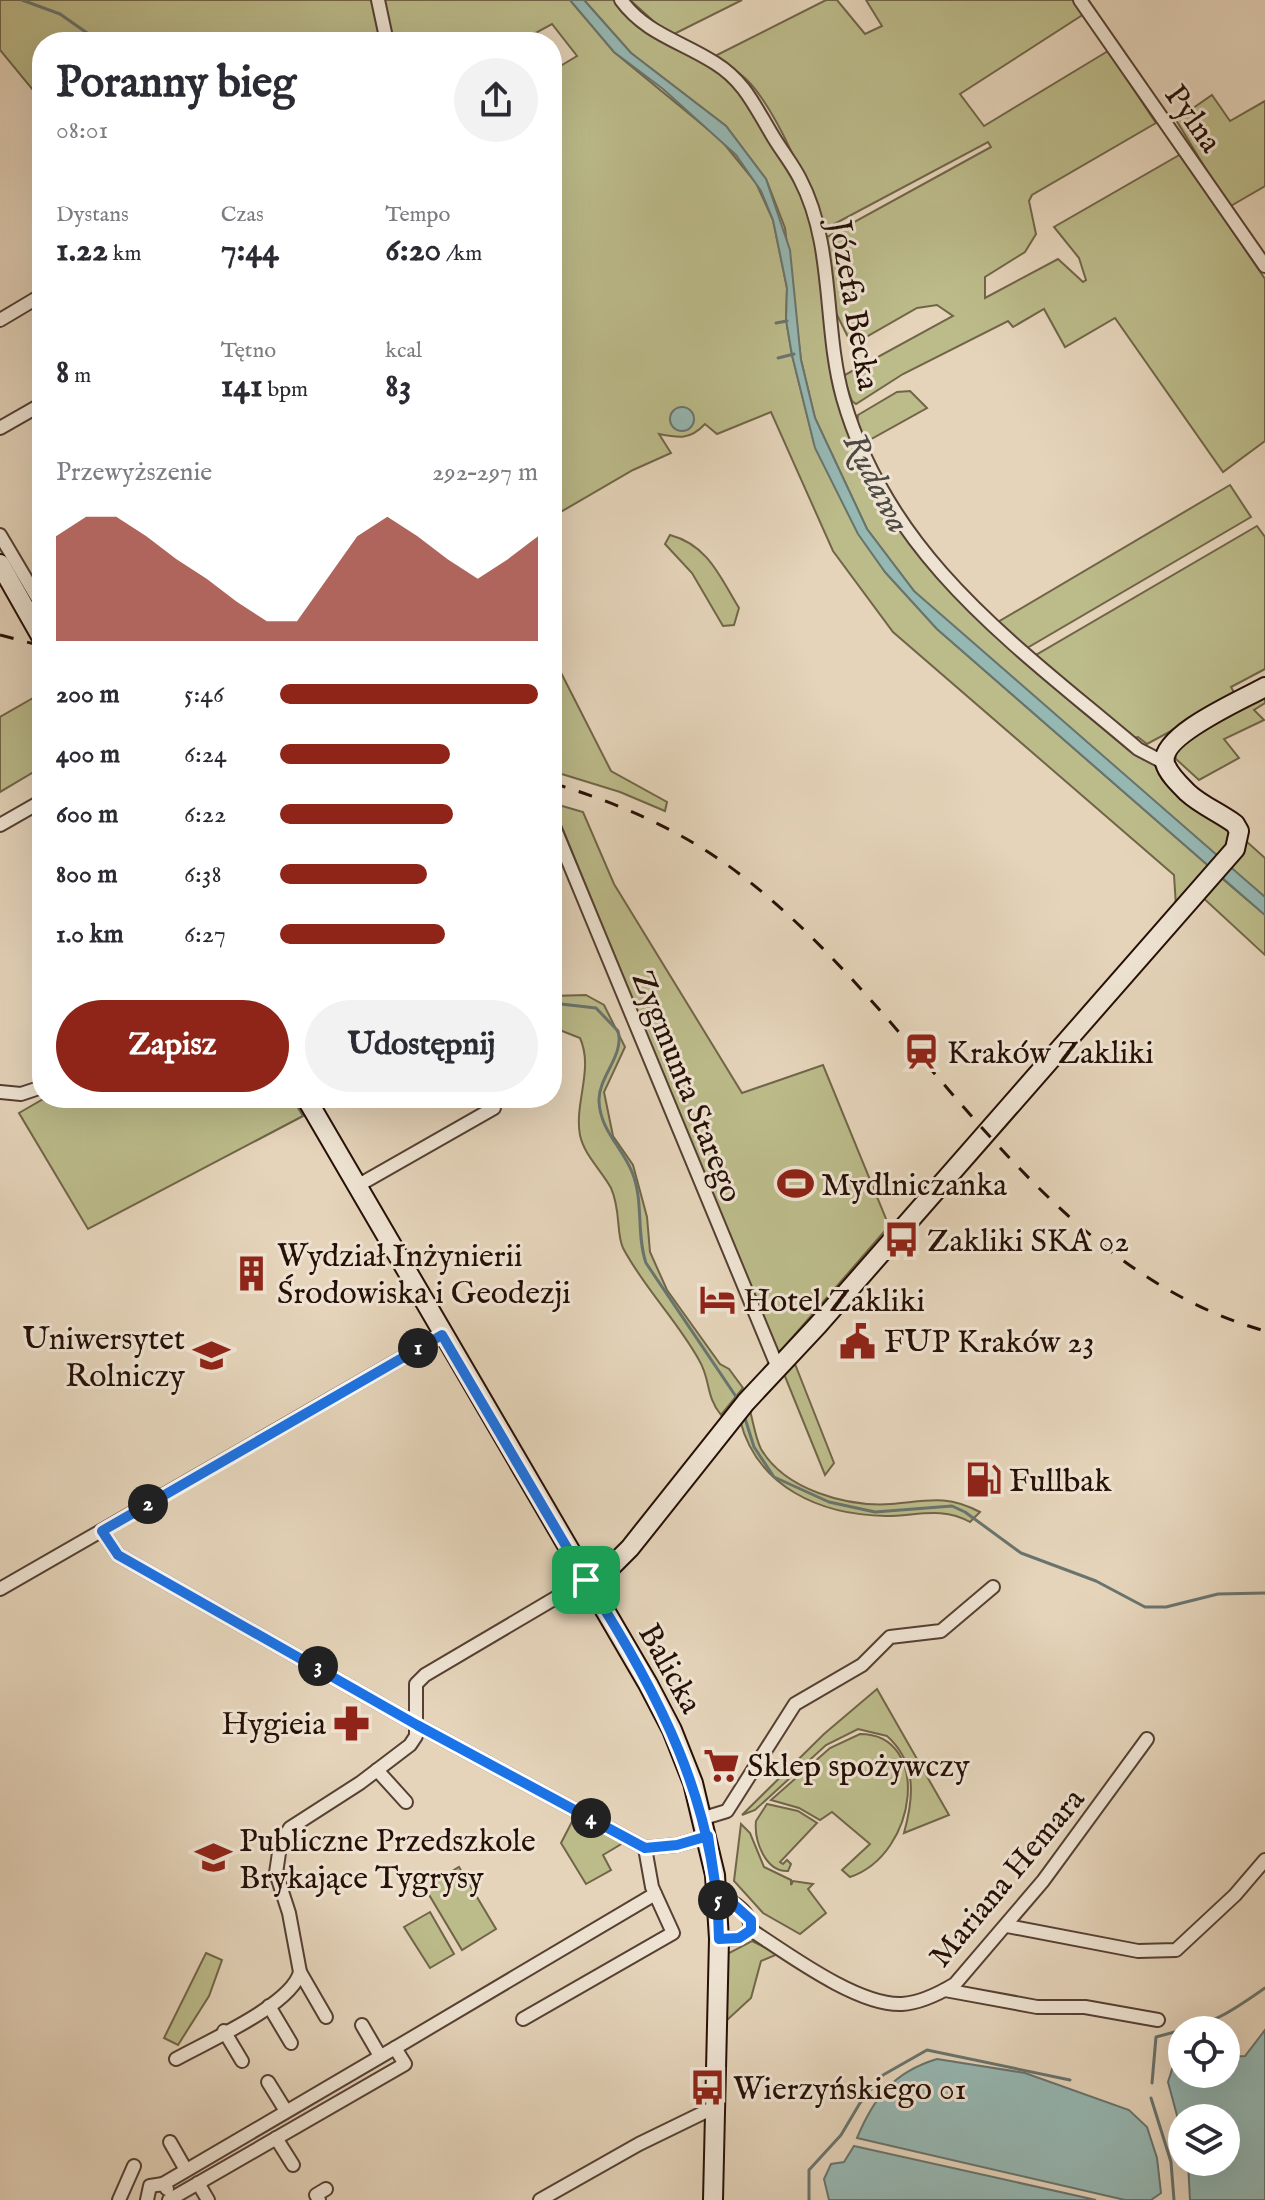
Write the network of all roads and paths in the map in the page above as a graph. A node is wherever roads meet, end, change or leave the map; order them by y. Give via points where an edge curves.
1 (378, 0) edge
2 (621, 0) edge
3 (1080, 0) edge
4 (385, 32) edge
5 (1265, 266) edge
6 (32, 301) edge
7 (0, 320) edge
8 (32, 410) edge
9 (0, 428) edge
10 (0, 535) edge
11 (0, 564) edge
12 (32, 582) edge
13 (29, 584) junction
14 (32, 589) edge
15 (32, 620) edge
16 (1265, 687) edge
17 (1165, 763) junction
18 (32, 807) edge
19 (0, 825) edge
20 (562, 846) edge
21 (32, 1090) edge
22 (0, 1092) edge
23 (312, 1108) edge
24 (494, 1108) dead end
25 (357, 1186) junction
26 (442, 1335) junction
27 (778, 1368) junction
28 (102, 1531) junction
29 (586, 1580) junction
30 (993, 1587) dead end
31 (0, 1589) edge
32 (417, 1725) junction
33 (1147, 1739) dead end
34 (377, 1770) junction
35 (406, 1802) dead end
36 (706, 1827) junction
37 (645, 1848) junction
38 (1265, 1860) edge
39 (655, 1894) junction
40 (717, 1896) junction
41 (1007, 1926) junction
42 (751, 1930) junction
43 (719, 1939) junction
44 (300, 1972) junction
45 (945, 1990) junction
46 (269, 2006) junction
47 (326, 2017) dead end
48 (523, 2019) dead end
49 (1158, 2020) dead end
50 (362, 2025) dead end
51 (224, 2031) junction
52 (291, 2043) dead end
53 (395, 2048) junction
54 (380, 2056) junction
55 (176, 2059) dead end
56 (242, 2061) dead end
57 (268, 2082) dead end
58 (715, 2107) junction
59 (286, 2111) junction
60 (276, 2138) junction
61 (170, 2142) dead end
62 (293, 2165) dead end
63 (134, 2166) dead end
64 (186, 2170) junction
65 (198, 2183) junction
66 (163, 2184) junction
67 (121, 2196) edge
68 (147, 2199) edge
69 (169, 2200) edge
70 (208, 2200) edge
71 (540, 2200) edge
72 (713, 2200) edge

1 - 4 street
2 - 17 street, Józefa Becka via 660,37 733,76 750,94 800,178 819,235 843,397 865,461 896,517 972,606 1138,749
3 - 5 street, Pylna
6 - 7 street
8 - 9 street
10 - 13 street
11 - 15 street
12 - 13 street
13 - 14 street
16 - 17 street via 1180,734 1168,747
17 - 27 street via 1191,795 1235,824 1235,849
18 - 19 street
20 - 27 street, Zygmunta Starego
21 - 22 street
23 - 25 street, Balicka
24 - 25 street
25 - 26 street, Balicka
26 - 28 street
26 - 29 street, Balicka
27 - 29 street via 630,1548 611,1567
28 - 31 street
28 - 32 street via 118,1555
29 - 32 street via 425,1675 414,1692
29 - 36 street, Balicka via 667,1720
30 - 36 street via 941,1631 890,1637 862,1665 795,1704 727,1811
32 - 34 street via 410,1745
32 - 37 street
33 - 41 street, Mariana Hemara
34 - 35 street
34 - 44 street via 290,1828 280,1846 276,1873
36 - 37 street via 677,1845
36 - 40 street, Balicka
37 - 39 street
38 - 41 street via 1176,1950 1138,1951
39 - 48 street via 673,1933
39 - 53 street
40 - 42 street, Mariana Hemara via 746,1913
40 - 43 street, Balicka
41 - 45 street, Mariana Hemara
42 - 43 street via 739,1938
42 - 45 street, Mariana Hemara via 826,1977 881,2001 903,2004
43 - 58 street, Balicka
44 - 46 street via 288,1992
44 - 47 street
45 - 49 street via 1037,2007 1085,2007
46 - 51 street
46 - 52 street
50 - 54 street
51 - 55 street
51 - 56 street
53 - 54 street
53 - 60 street via 405,2064
54 - 59 street
57 - 59 street
58 - 71 street
58 - 72 street, Balicka
59 - 64 street
60 - 62 street
60 - 65 street
61 - 64 street
63 - 67 street
64 - 66 street
65 - 69 street
65 - 70 street
66 - 68 street via 150,2186
66 - 69 street
67 - 68 street

